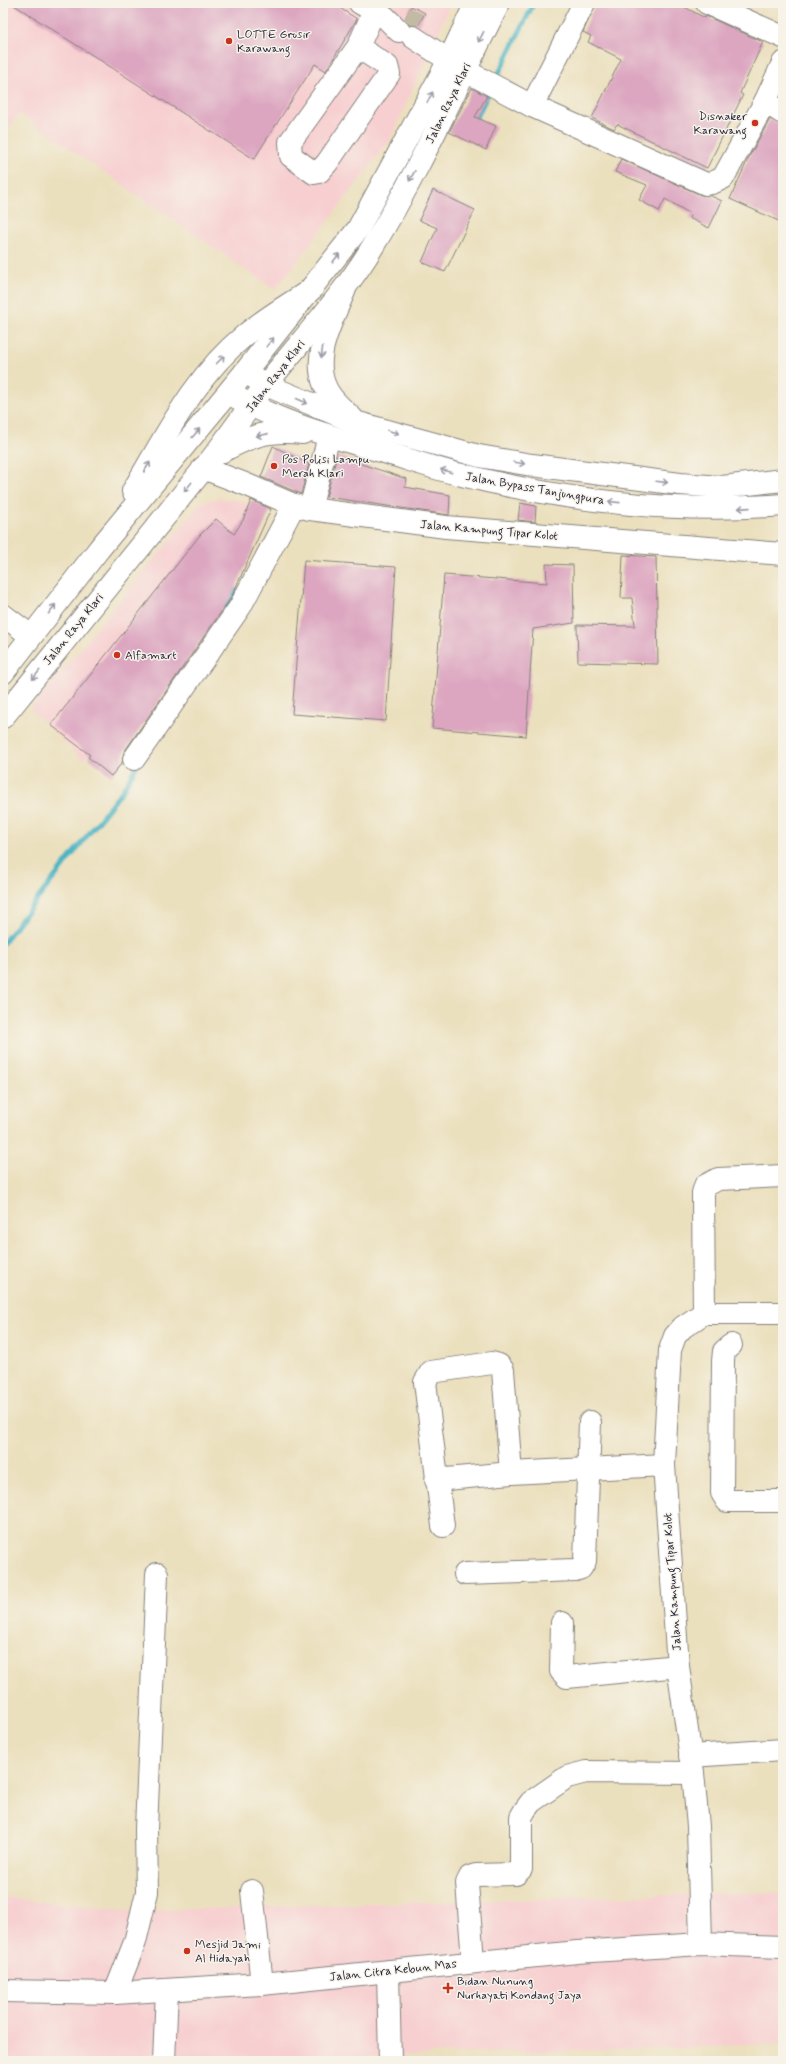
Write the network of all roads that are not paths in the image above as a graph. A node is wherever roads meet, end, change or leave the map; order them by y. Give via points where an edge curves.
1 (476, 3) edge
2 (499, 3) edge
3 (584, 3) edge
4 (707, 3) edge
5 (394, 20) edge
6 (783, 37) edge
7 (358, 47) junction
8 (783, 63) edge
9 (456, 65) junction
10 (765, 102) junction
11 (532, 106) junction
12 (783, 113) edge
13 (312, 289) junction
14 (345, 289) junction
15 (245, 372) junction
16 (266, 385) junction
17 (229, 393) junction
18 (251, 406) junction
19 (355, 422) junction
20 (328, 436) junction
21 (208, 462) junction
22 (783, 480) edge
23 (783, 505) edge
24 (302, 507) junction
25 (98, 549) junction
26 (783, 554) edge
27 (3, 615) edge
28 (31, 636) junction
29 (3, 673) edge
30 (3, 717) edge
31 (134, 759) dead end
32 (783, 1176) edge
33 (704, 1313) junction
34 (783, 1313) edge
35 (731, 1345) dead end
36 (590, 1422) dead end
37 (664, 1465) junction
38 (589, 1469) junction
39 (511, 1473) junction
40 (436, 1480) junction
41 (783, 1501) edge
42 (443, 1526) dead end
43 (157, 1574) dead end
44 (465, 1574) dead end
45 (562, 1622) dead end
46 (678, 1666) junction
47 (783, 1750) edge
48 (692, 1765) junction
49 (252, 1890) dead end
50 (701, 1944) junction
51 (783, 1947) edge
52 (473, 1961) junction
53 (388, 1970) junction
54 (262, 1984) junction
55 (3, 1990) edge
56 (167, 1990) junction
57 (116, 1993) junction
58 (164, 2061) edge
59 (390, 2061) edge

1 - 9 main road, Jalan Raya Klari
2 -> 9 main road, Jalan Raya Klari
3 - 11 main road
4 - 6 main road
5 - 7 main road
5 - 9 main road
7 - 7 main road via 290,142 291,156 314,173 319,172 327,163 389,74 387,66
8 - 10 main road
9 - 11 main road
13 -> 9 main road, Jalan Raya Klari via 358,229
9 -> 14 main road, Jalan Raya Klari via 426,148 374,245
10 - 11 main road via 723,178 706,184
10 - 12 main road
15 -> 13 main road, Jalan Raya Klari
25 -> 13 main road via 182,407 211,369 244,336
14 - 16 main road, Jalan Raya Klari
14 -> 19 main road via 322,344 319,370 330,395
15 - 16 main road, Jalan Bypass Tanjungpura
15 - 17 main road, Jalan Raya Klari
16 - 18 main road, Jalan Raya Klari
16 -> 19 main road, Jalan Bypass Tanjungpura
17 - 18 main road, Jalan Bypass Tanjungpura
25 -> 17 main road, Jalan Raya Klari
18 - 20 main road, Jalan Bypass Tanjungpura
18 - 21 main road, Jalan Raya Klari
19 -> 22 main road, Jalan Bypass Tanjungpura via 479,456 532,465 722,487
20 -> 21 main road via 282,431 250,437
23 -> 20 main road, Jalan Bypass Tanjungpura via 697,509 578,498 461,475
20 - 24 main road
21 - 24 main road, Jalan Kampung Tipar Kolot via 245,484
21 -> 30 main road, Jalan Raya Klari
24 - 26 main road, Jalan Kampung Tipar Kolot via 446,527
24 - 31 main road via 240,607
28 -> 25 main road, Jalan Raya Klari
27 - 28 main road
28 - 29 main road, Jalan Raya Klari
32 - 33 main road via 718,1179 706,1186 703,1193
33 - 34 main road
33 - 37 main road, Jalan Kampung Tipar Kolot via 683,1327 675,1336 670,1350
35 - 41 main road via 724,1351 723,1361 722,1493 728,1501
36 - 38 main road
37 - 38 main road
37 - 46 main road, Jalan Kampung Tipar Kolot
38 - 39 main road
38 - 44 main road via 585,1561 581,1568
39 - 40 main road
39 - 40 main road via 503,1370 499,1364 492,1363 431,1372 427,1376 425,1382
40 - 42 main road
43 - 57 main road via 146,1829 148,1892 135,1942
45 - 46 main road via 561,1671 567,1677
46 - 48 main road, Jalan Kampung Tipar Kolot
47 - 48 main road
48 - 50 main road, Jalan Kampung Tipar Kolot via 700,1870
48 - 52 main road via 586,1772 567,1777 531,1802 522,1817 521,1869 516,1874 476,1875 470,1877 467,1883
49 - 54 main road
50 - 51 main road, Jalan Citra Kebun Mas
50 - 52 main road, Jalan Citra Kebun Mas
52 - 53 main road, Jalan Citra Kebun Mas
53 - 54 main road, Jalan Citra Kebun Mas
53 - 59 main road
54 - 56 main road, Jalan Citra Kebun Mas
55 - 57 main road, Jalan Citra Kebun Mas
56 - 57 main road, Jalan Citra Kebun Mas
56 - 58 main road

